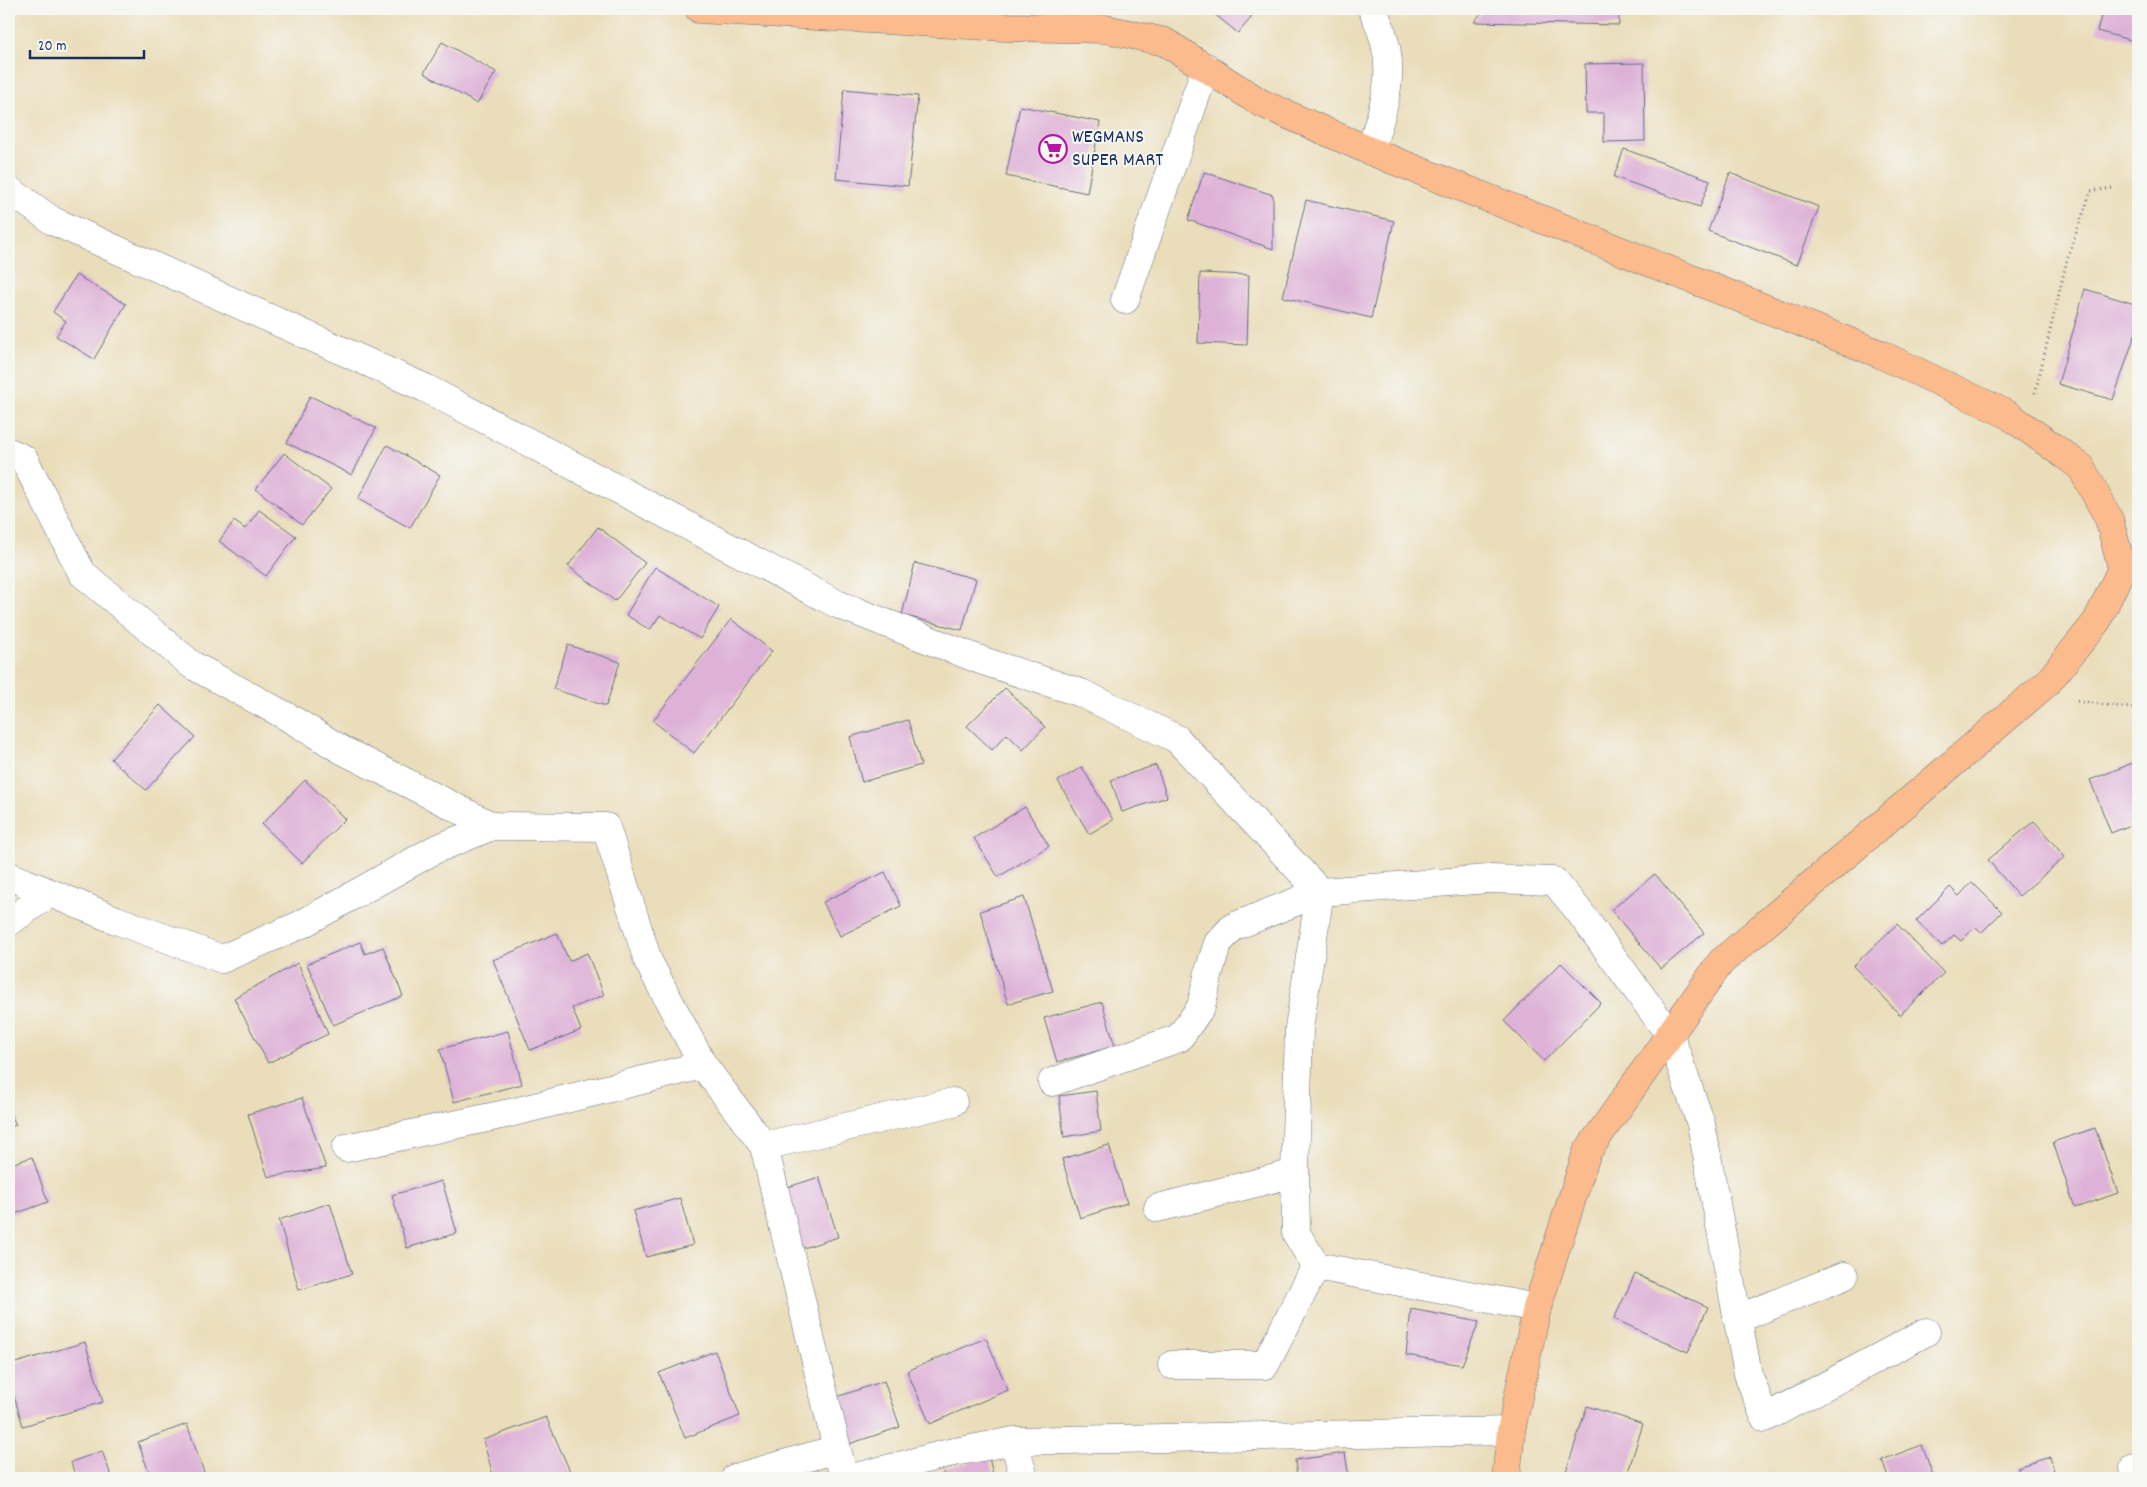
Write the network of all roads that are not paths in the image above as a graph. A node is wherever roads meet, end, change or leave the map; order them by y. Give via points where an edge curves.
1 (699, 9) edge
2 (1372, 9) edge
3 (1206, 67) junction
4 (1370, 151) junction
5 (9, 190) edge
6 (1125, 300) dead end
7 (9, 452) edge
8 (492, 826) junction
9 (9, 876) edge
10 (1320, 892) junction
11 (50, 893) junction
12 (9, 922) edge
13 (1670, 1035) junction
14 (703, 1065) junction
15 (1052, 1082) dead end
16 (953, 1102) dead end
17 (764, 1146) junction
18 (346, 1148) dead end
19 (1295, 1173) junction
20 (1158, 1208) dead end
21 (1316, 1266) junction
22 (1844, 1276) dead end
23 (1536, 1308) junction
24 (1737, 1319) junction
25 (1926, 1332) dead end
26 (1172, 1365) dead end
27 (1511, 1431) junction
28 (1014, 1441) junction
29 (837, 1449) junction
30 (735, 1478) edge
31 (844, 1478) edge
32 (852, 1478) edge
33 (1024, 1478) edge
34 (1506, 1478) edge

1 - 3 main road via 1004,27 1106,29 1165,42
2 - 4 street via 1386,42 1390,75
3 - 4 main road via 1261,103
3 - 6 street
4 - 13 main road via 1880,354 2007,414 2081,467 2109,519 2122,568 2097,621 2048,682 1721,962
5 - 10 street via 53,221 425,388 838,604 983,661 1081,693 1177,738
7 - 8 street via 24,459 82,573 192,665 342,750
8 - 11 street via 434,850 302,924 222,958
8 - 14 street via 606,827 648,961
9 - 11 street
10 - 13 street via 1488,879 1554,881
10 - 15 street via 1233,927 1218,943 1201,1007 1179,1038
10 - 19 street via 1300,1028
11 - 12 street
13 - 23 main road via 1587,1152
13 - 24 street via 1701,1124
14 - 17 street
14 - 18 street via 510,1113
16 - 17 street
17 - 29 street
19 - 20 street
19 - 21 street via 1296,1233
21 - 23 street
21 - 26 street via 1265,1365
22 - 24 street
23 - 27 main road
24 - 25 street via 1748,1374 1765,1418
27 - 28 street
27 - 34 main road
28 - 32 street
28 - 33 street
29 - 30 street
29 - 31 street

